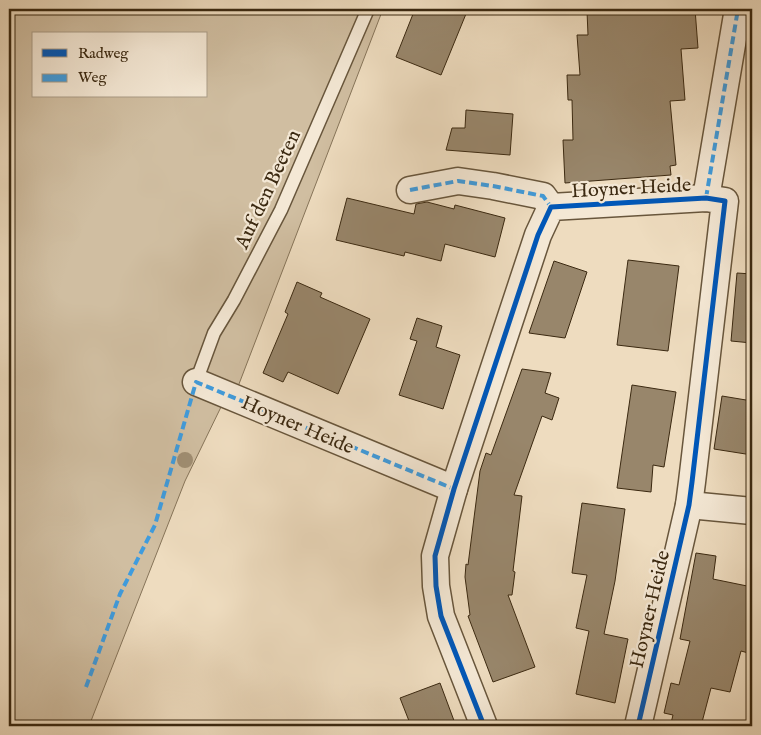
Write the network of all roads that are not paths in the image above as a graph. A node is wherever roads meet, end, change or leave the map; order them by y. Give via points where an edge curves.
1 (368, 9) edge
2 (738, 9) edge
3 (410, 190) dead end
4 (706, 198) junction
5 (551, 207) junction
6 (196, 382) joint
7 (454, 489) junction
8 (688, 505) junction
9 (752, 511) edge
10 (484, 726) edge
11 (638, 726) edge

1 - 6 lane, Auf den Beeten via 281,210 214,333
2 - 4 street
3 - 5 street, Hoyner Heide via 458,181 543,196
4 - 5 street, Hoyner Heide
4 - 8 street, Hoyner Heide via 725,201
5 - 7 street, Hoyner Heide via 538,236
6 - 7 street, Hoyner Heide
7 - 10 street, Hoyner Heide via 435,556 436,586 441,616
8 - 9 street
8 - 11 street, Hoyner Heide

